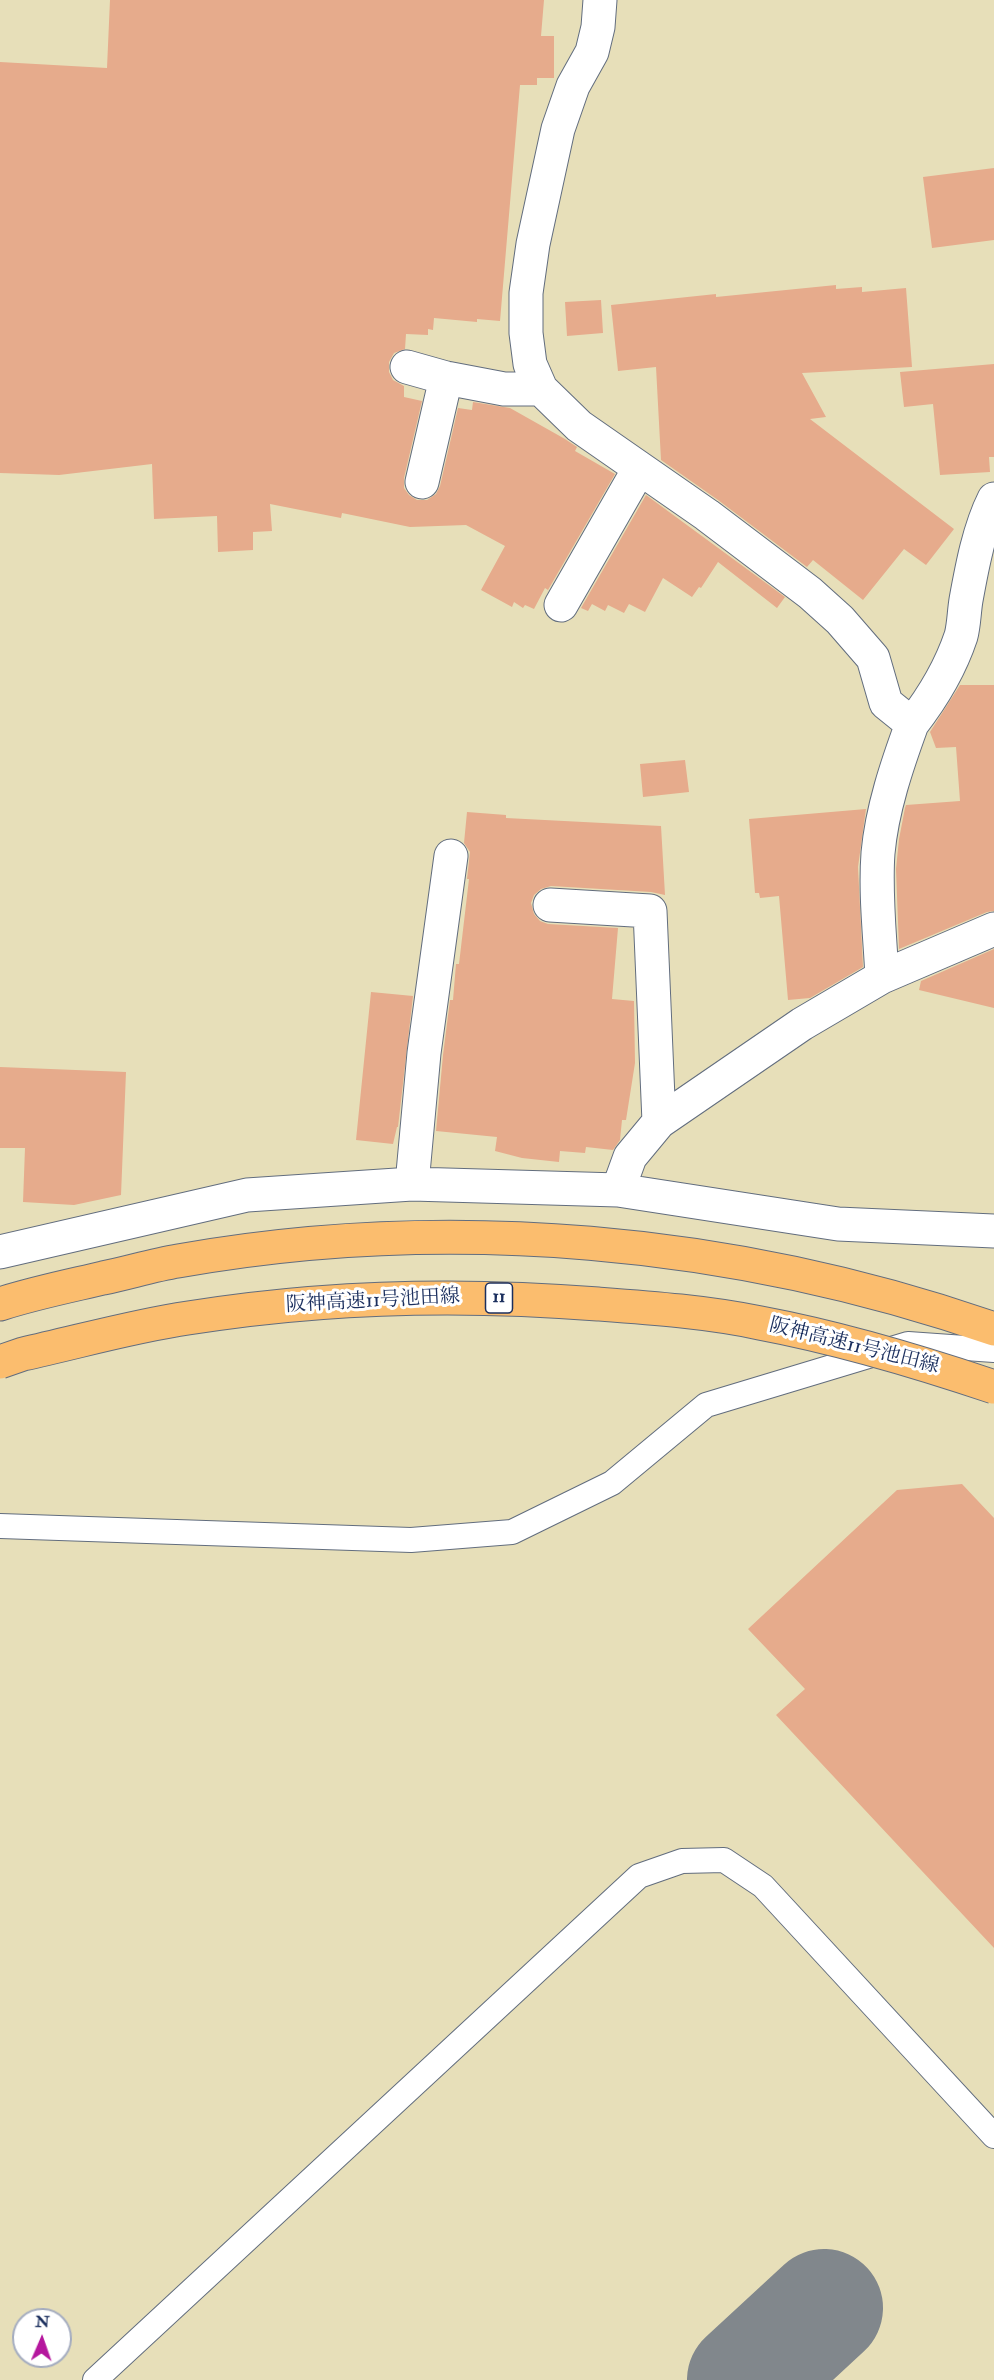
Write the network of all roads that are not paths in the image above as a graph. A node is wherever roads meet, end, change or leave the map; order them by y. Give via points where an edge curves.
1 (600, 0) edge
2 (407, 367) dead end
3 (446, 378) junction
4 (541, 389) junction
5 (639, 469) junction
6 (422, 482) dead end
7 (994, 499) edge
8 (561, 605) dead end
9 (912, 724) junction
10 (451, 856) dead end
11 (550, 905) dead end
12 (994, 929) edge
13 (882, 977) junction
14 (658, 1122) junction
15 (412, 1184) junction
16 (618, 1190) junction
17 (994, 1231) edge
18 (0, 1252) edge
19 (0, 1304) edge
20 (994, 1329) edge
21 (994, 1350) edge
22 (0, 1362) edge
23 (994, 1387) edge
24 (0, 1526) edge
25 (994, 2136) edge
26 (94, 2380) edge

1 - 4 street via 592,52 573,86 558,129 526,293 530,364
2 - 3 street
3 - 4 street via 504,389
3 - 6 street
4 - 5 street via 579,426
5 - 8 street
5 - 9 street via 707,514 840,620 873,658 886,703
7 - 9 street via 975,556 961,634 945,675
9 - 13 street via 898,765 878,852
10 - 15 street via 424,1053
11 - 14 street via 650,911
12 - 13 street
13 - 14 street via 802,1024
14 - 16 street via 630,1157
15 - 16 street
15 - 18 street via 247,1195
16 - 17 street via 838,1224
19 - 20 highway via 177,1261 300,1244 419,1238 525,1239 658,1250 766,1268 866,1290
21 - 24 lane via 908,1344 706,1405 612,1483 512,1532 411,1540
22 - 23 highway, 阪神高速11号池田線 / 11, bridge via 186,1318 296,1304 420,1296 520,1298 650,1308 758,1322 852,1343
25 - 26 lane via 763,1886 724,1860 681,1861 639,1876

